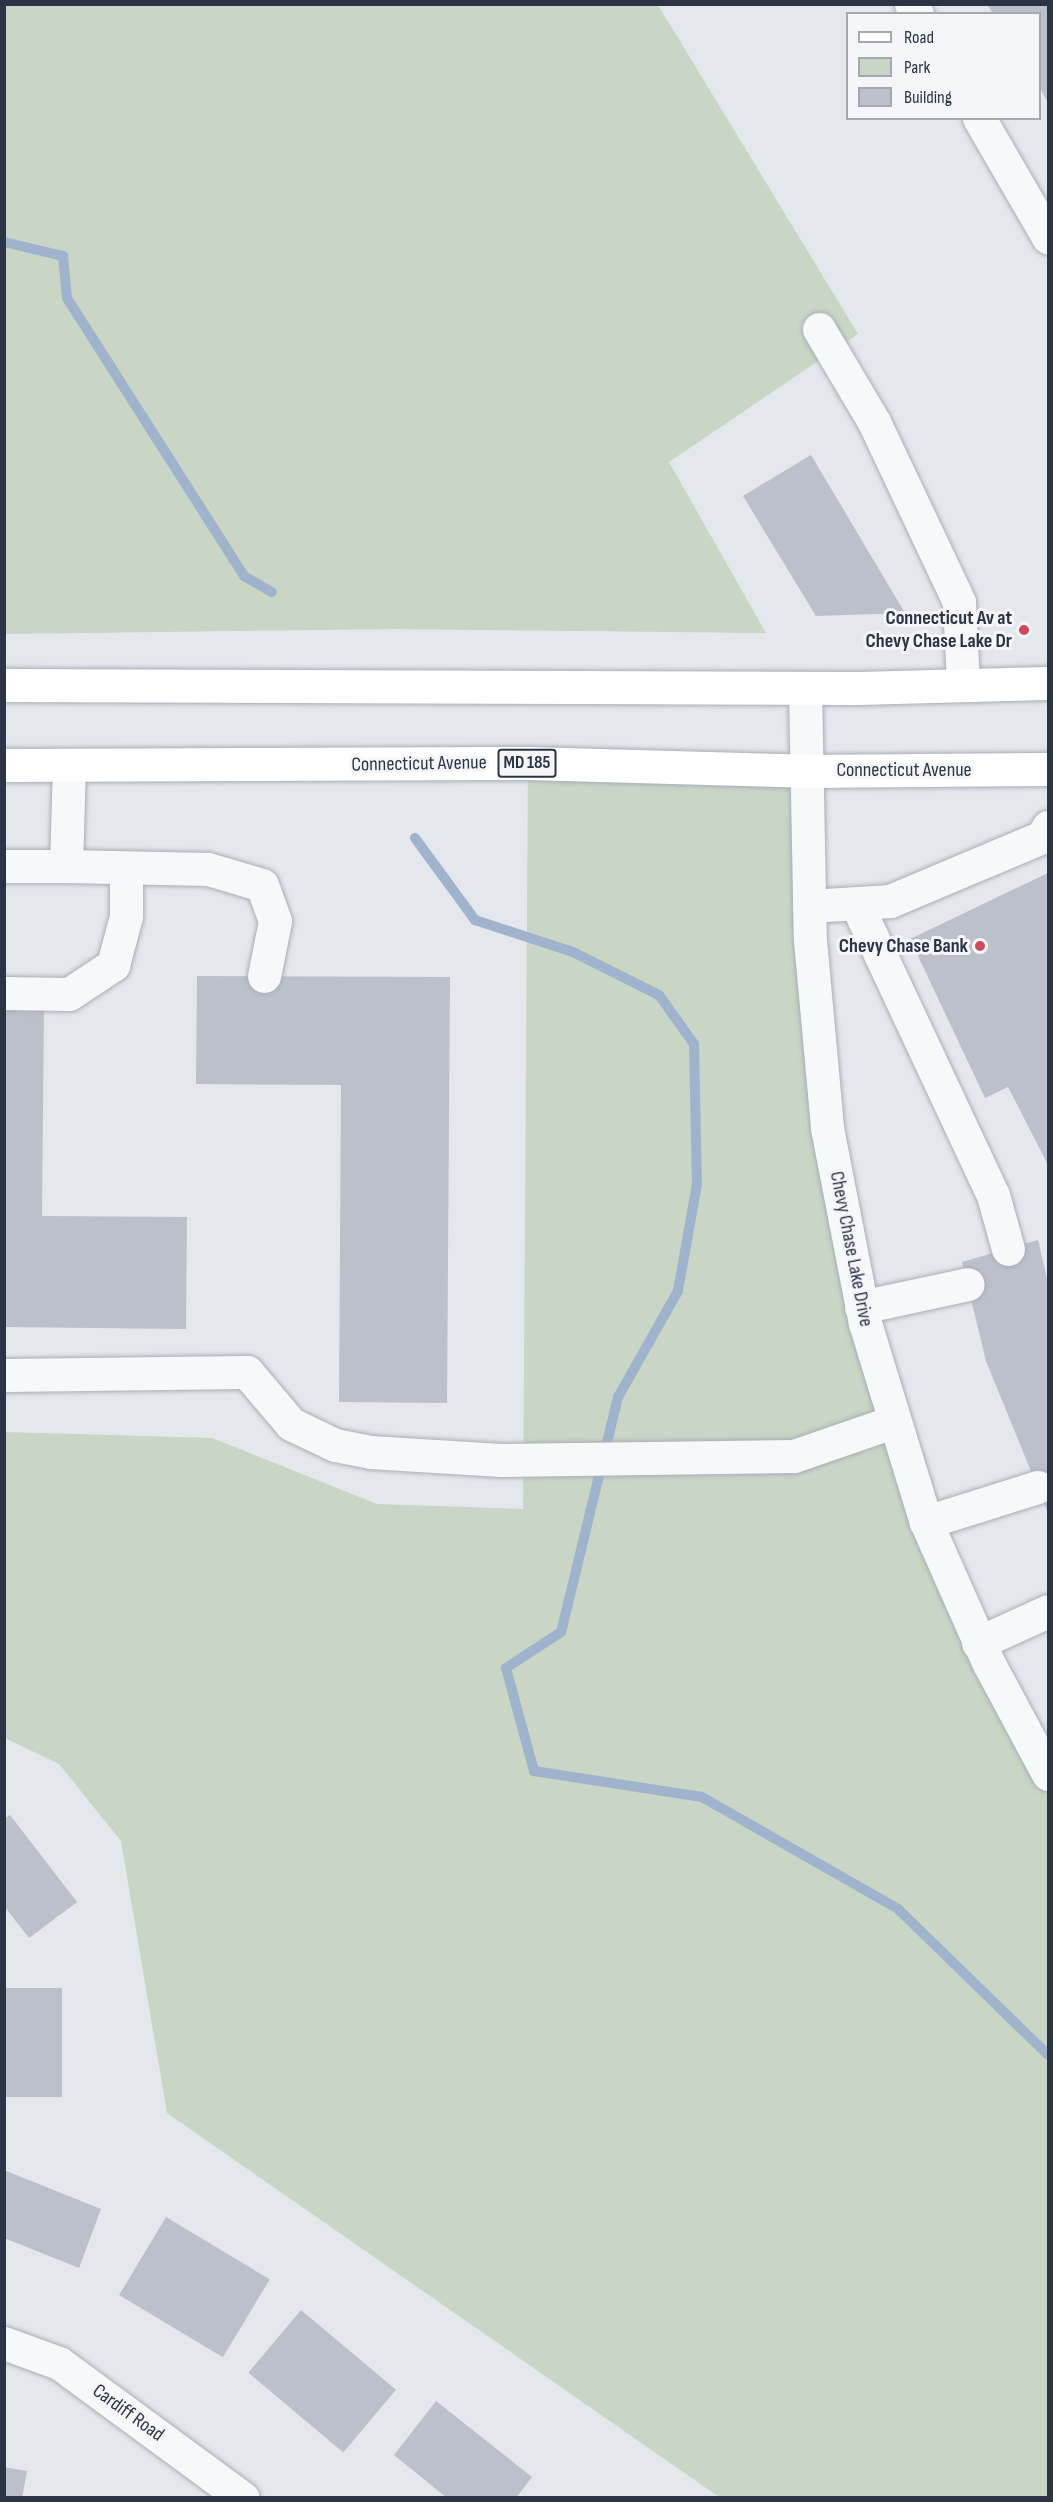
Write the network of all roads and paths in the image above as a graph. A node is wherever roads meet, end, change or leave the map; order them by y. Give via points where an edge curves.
1 (980, 120) edge
2 (1048, 237) edge
3 (819, 329) dead end
4 (1048, 683) edge
5 (4, 685) edge
6 (963, 685) junction
7 (805, 688) junction
8 (4, 765) edge
9 (69, 766) junction
10 (1048, 769) edge
11 (806, 771) junction
12 (1048, 827) edge
13 (4, 867) edge
14 (66, 867) junction
15 (126, 868) junction
16 (856, 905) junction
17 (810, 906) junction
18 (264, 976) dead end
19 (4, 993) edge
20 (1008, 1249) dead end
21 (968, 1284) dead end
22 (861, 1308) junction
23 (4, 1376) edge
24 (892, 1422) junction
25 (1038, 1487) dead end
26 (926, 1522) junction
27 (1048, 1611) edge
28 (978, 1643) junction
29 (1048, 1774) edge
30 (4, 2343) edge
31 (243, 2498) edge

1 - 2 street
3 - 6 street via 874,422 959,602
4 - 6 main road
5 - 7 main road
6 - 7 main road
7 - 11 street, Chevy Chase Lake Drive
8 - 9 main road, Connecticut Avenue / MD 185
9 - 11 main road, Connecticut Avenue / MD 185 via 528,763
9 - 14 street
10 - 11 main road, Connecticut Avenue / MD 185
11 - 17 street, Chevy Chase Lake Drive
12 - 16 street via 1042,837 890,901
13 - 14 street
14 - 15 street
15 - 18 street via 208,869 262,885 275,921
15 - 19 street via 126,916 112,965 69,993
16 - 17 street
16 - 20 street via 993,1195
17 - 22 street, Chevy Chase Lake Drive via 827,1128
21 - 22 street
22 - 24 street, Chevy Chase Lake Drive
23 - 24 street via 247,1372 291,1424 335,1445 370,1452 501,1460 794,1456
24 - 26 street, Chevy Chase Lake Drive
25 - 26 street
26 - 28 street, Chevy Chase Lake Drive
27 - 28 street
28 - 29 street, Chevy Chase Lake Drive
30 - 31 street, Cardiff Road via 59,2363

